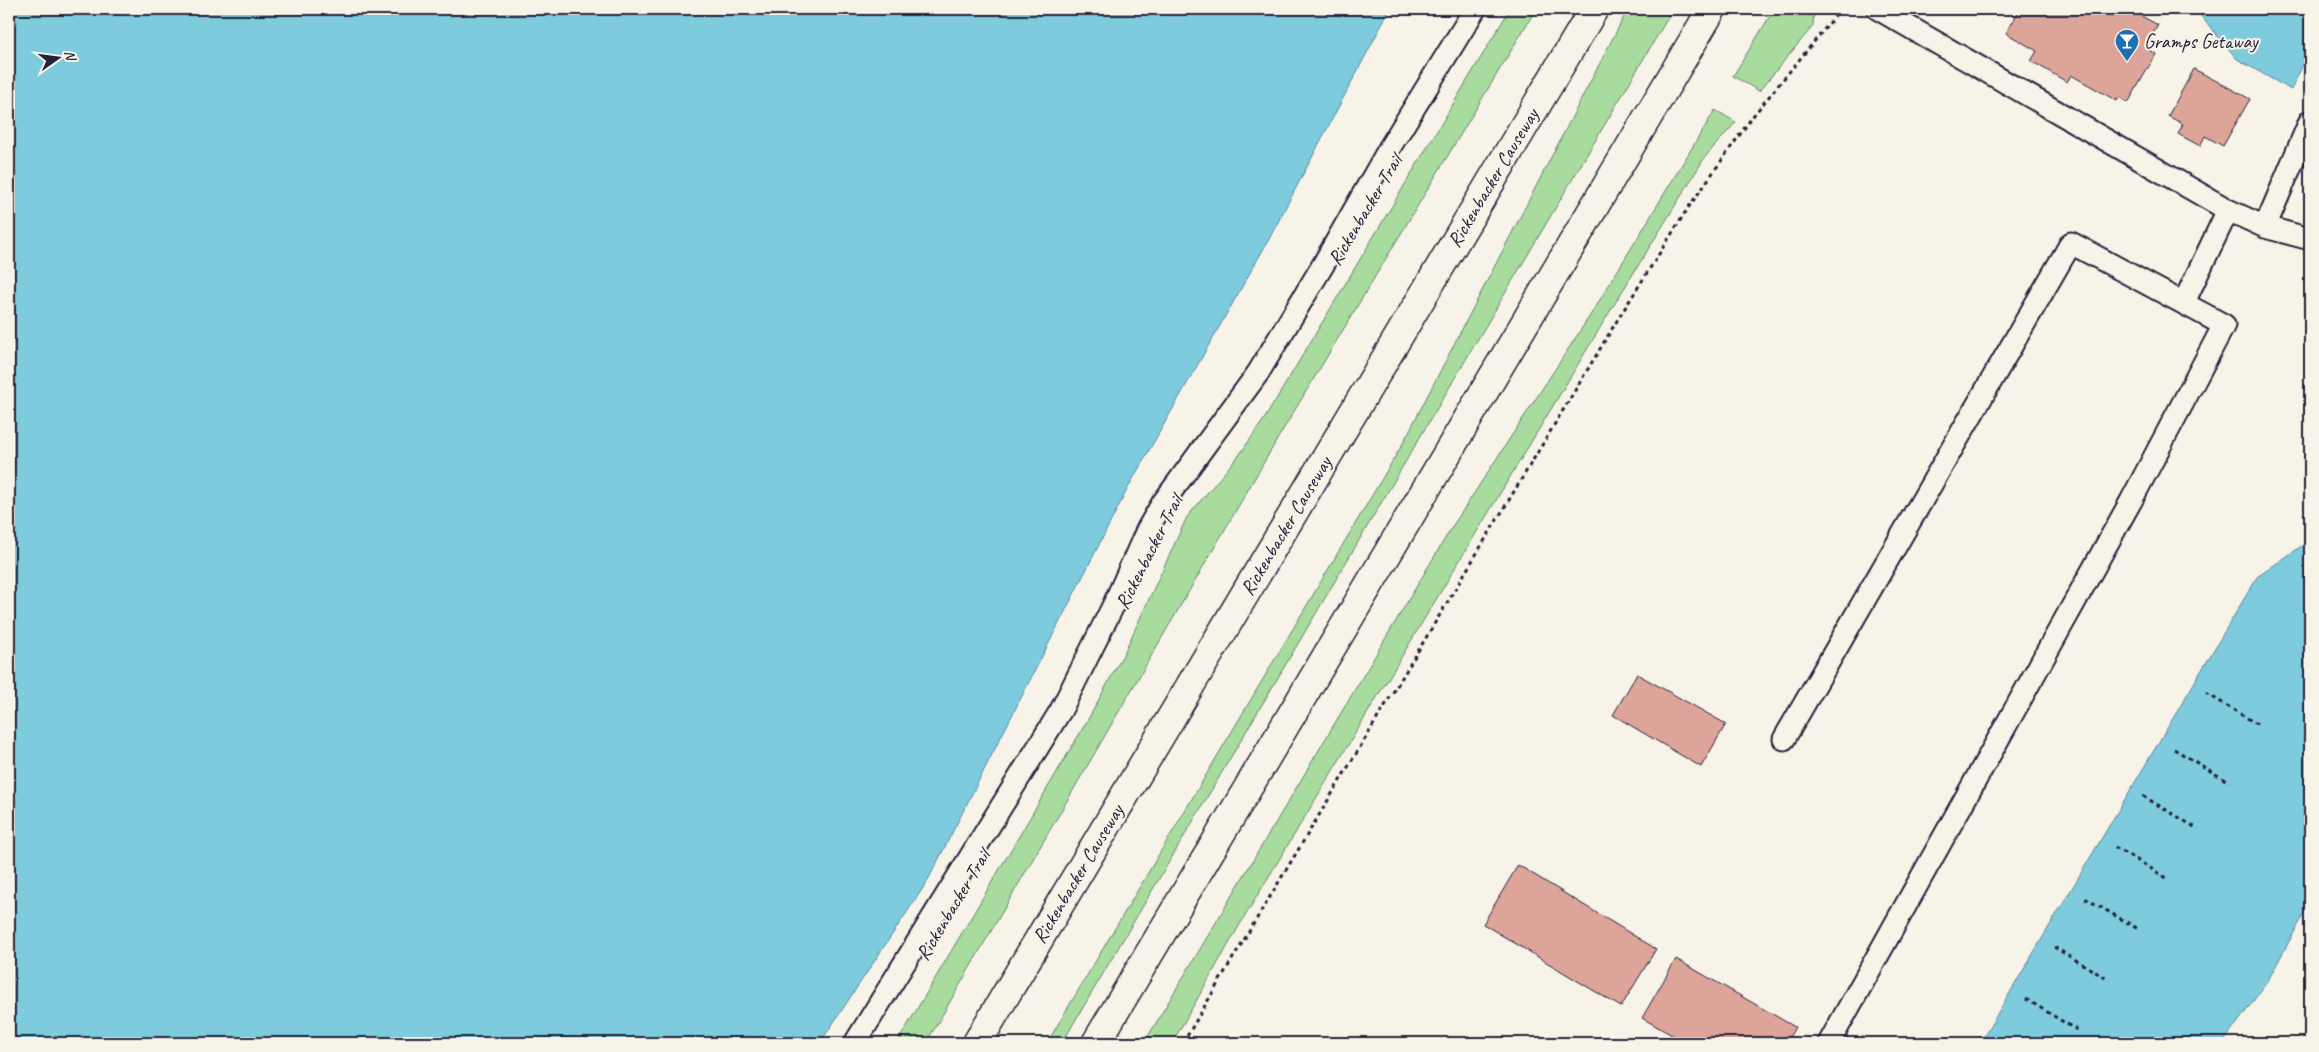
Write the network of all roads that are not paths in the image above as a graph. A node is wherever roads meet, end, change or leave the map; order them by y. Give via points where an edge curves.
1 (1475, 9) edge
2 (1594, 9) edge
3 (1712, 9) edge
4 (1878, 9) edge
5 (2310, 121) edge
6 (2228, 210) junction
7 (2266, 227) junction
8 (2310, 238) edge
9 (2184, 302) junction
10 (1784, 738) dead end
11 (855, 1043) edge
12 (977, 1043) edge
13 (1096, 1043) edge
14 (1829, 1043) edge

1 - 11 lane via 1258,373 1162,504 1062,710
2 - 12 main road, Rickenbacker Causeway
3 - 13 main road
4 - 6 lane
5 - 7 lane
6 - 7 lane
6 - 9 lane
7 - 8 lane
9 - 10 lane via 2071,243
9 - 14 lane via 2224,324 2131,501

